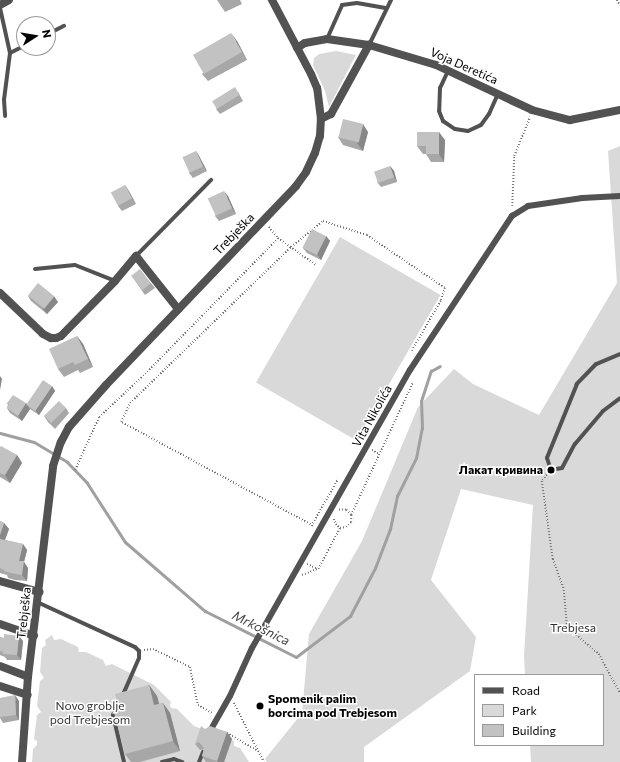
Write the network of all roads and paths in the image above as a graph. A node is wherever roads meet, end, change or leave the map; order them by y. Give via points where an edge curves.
1 (9, 0) edge
2 (272, 0) edge
3 (391, 0) edge
4 (617, 0) edge
5 (620, 4) edge
6 (0, 6) edge
7 (386, 8) junction
8 (64, 26) dead end
9 (56, 30) edge
10 (327, 39) junction
11 (369, 45) junction
12 (298, 48) junction
13 (16, 50) edge
14 (10, 53) junction
15 (448, 70) junction
16 (498, 94) junction
17 (532, 110) junction
18 (620, 110) edge
19 (5, 116) dead end
20 (321, 119) junction
21 (211, 180) dead end
22 (620, 196) edge
23 (512, 216) junction
24 (263, 221) junction
25 (278, 238) junction
26 (291, 247) junction
27 (136, 256) junction
28 (316, 265) dead end
29 (35, 269) dead end
30 (115, 281) junction
31 (0, 293) edge
32 (178, 309) junction
33 (620, 354) edge
34 (410, 356) dead end
35 (413, 382) dead end
36 (620, 398) edge
37 (75, 470) dead end
38 (551, 470) dead end
39 (339, 478) dead end
40 (333, 507) junction
41 (339, 511) junction
42 (351, 515) junction
43 (311, 526) junction
44 (340, 528) junction
45 (320, 530) junction
46 (302, 562) junction
47 (317, 569) junction
48 (291, 580) junction
49 (0, 581) edge
50 (38, 592) junction
51 (37, 602) junction
52 (0, 624) edge
53 (34, 636) junction
54 (139, 651) junction
55 (0, 666) edge
56 (28, 677) junction
57 (0, 686) edge
58 (620, 693) edge
59 (28, 695) junction
60 (230, 696) junction
61 (218, 716) junction
62 (210, 732) edge
63 (226, 733) edge
64 (258, 751) junction
65 (203, 752) edge
66 (22, 762) edge
67 (124, 762) edge
68 (162, 762) edge
69 (182, 762) edge
70 (199, 762) edge
71 (264, 762) edge

1 - 6 street
2 - 12 street, Trebješka
3 - 7 lane
4 - 5 path
6 - 14 lane
7 - 10 lane via 357,3 342,5
7 - 11 lane
8 - 9 lane
10 - 11 street, Voja Deretića
10 - 12 street, Voja Deretića via 304,43
11 - 15 street, Voja Deretića
11 - 20 street via 331,114
12 - 20 street, Trebješka via 314,81
13 - 14 lane
14 - 19 lane via 4,100
15 - 16 street, Voja Deretića
15 - 16 lane via 440,88 439,111 443,121 455,129 468,131 481,124 489,114
16 - 17 street, Voja Deretića
17 - 18 street, Voja Deretića via 570,120
17 - 23 path via 514,156
20 - 24 street, Trebješka via 318,145 306,172
21 - 27 lane
22 - 23 street, Vita Nikolića via 582,198 528,206
23 - 40 street, Vita Nikolića via 413,365
24 - 25 path
24 - 32 street, Trebješka
25 - 26 path
25 - 37 path via 145,374 99,417
26 - 28 path
26 - 34 path via 323,221 367,235 445,288 441,301
26 - 43 path via 130,403 121,422
27 - 30 street
27 - 32 street
29 - 30 lane via 75,265
30 - 31 street via 61,336 56,338 43,334
32 - 50 street, Trebješka via 69,427 61,442 53,466
33 - 36 lane via 596,364 577,384 547,458 551,470 562,468 575,444 603,411
35 - 42 path
38 - 58 path via 542,481 553,558 564,590 567,627 599,654
39 - 43 path
40 - 41 path
40 - 45 street, Vita Nikolića
41 - 42 path via 346,510
41 - 44 path via 334,519
42 - 44 path via 351,522
43 - 45 path
44 - 47 path
45 - 46 street, Vita Nikolića
46 - 47 path
46 - 48 street, Vita Nikolića
47 - 48 path
48 - 60 street, Vita Nikolića via 252,648
49 - 50 street
50 - 51 street, Trebješka
51 - 53 street, Trebješka
51 - 54 lane
52 - 53 street
53 - 56 street, Trebješka
54 - 61 path via 153,649 190,668 198,705
54 - 67 lane via 139,658 113,715
55 - 56 street
56 - 59 street, Trebješka
57 - 59 street
59 - 66 street, Trebješka
60 - 61 street, Vita Nikolića
60 - 64 path
61 - 62 street, Vita Nikolića
63 - 64 path
64 - 71 path
65 - 70 lane
68 - 69 lane via 174,759

